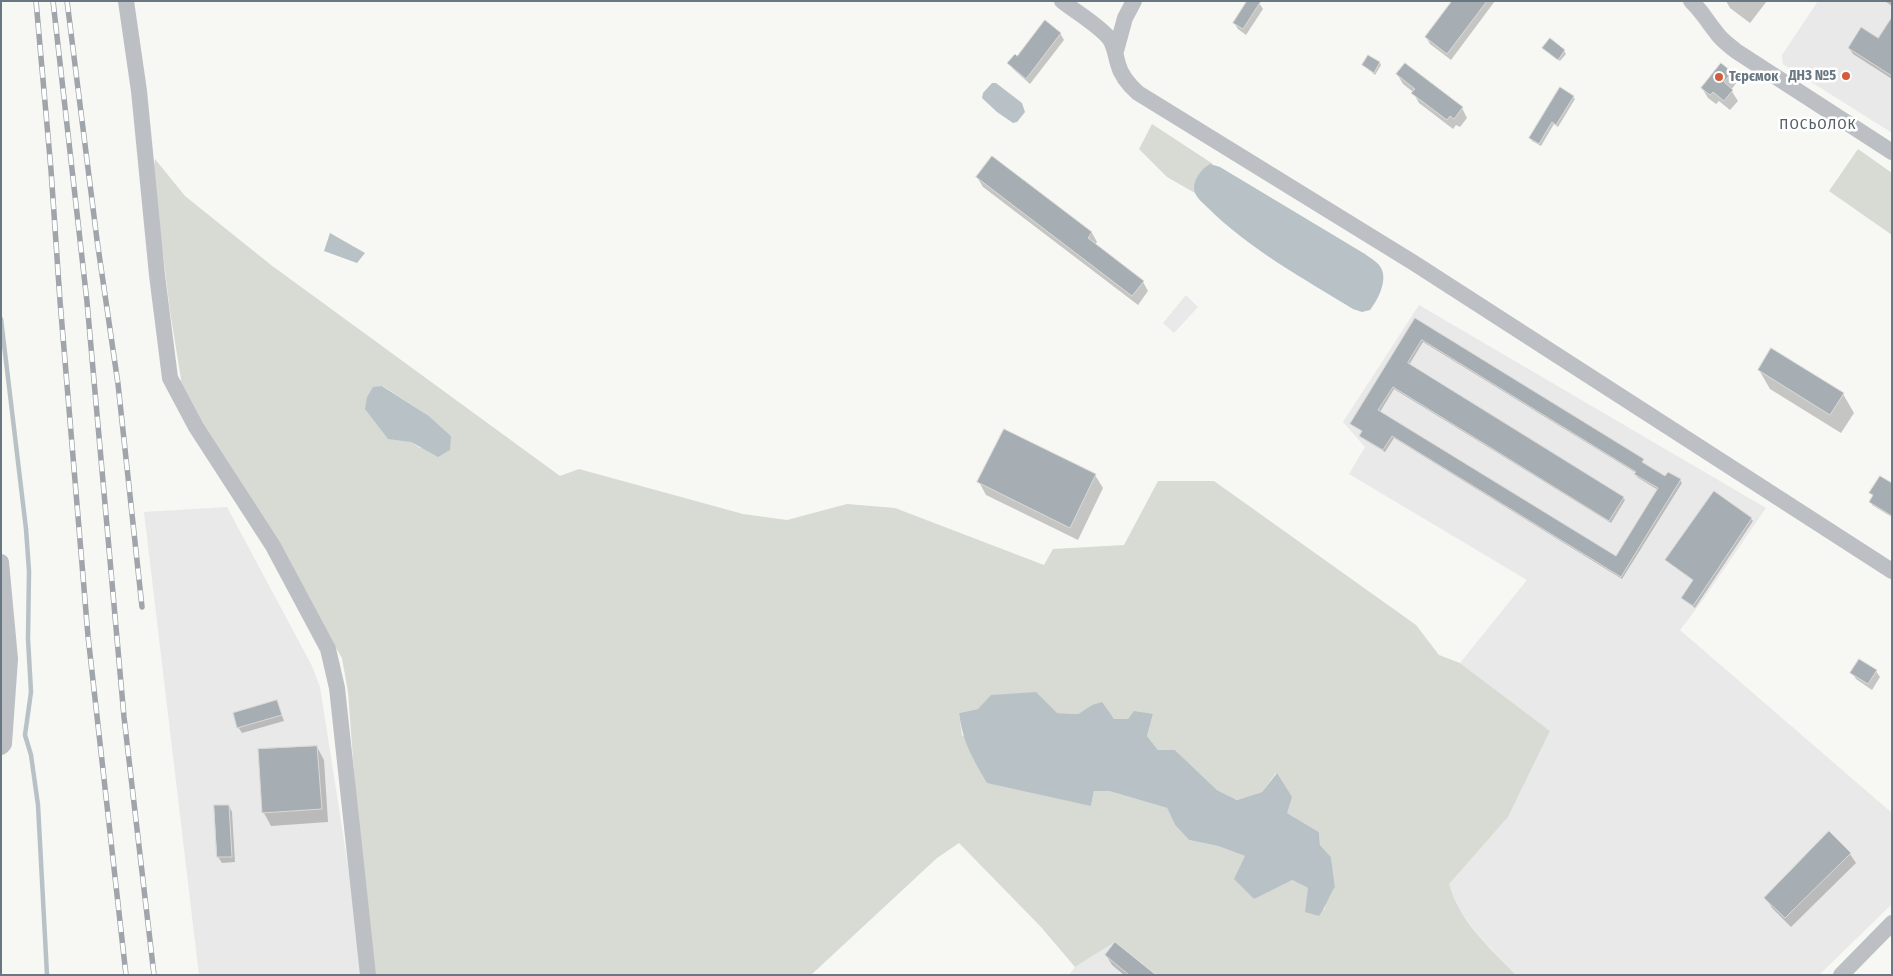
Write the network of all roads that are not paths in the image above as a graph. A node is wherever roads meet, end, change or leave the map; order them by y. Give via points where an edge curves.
1 (126, 1) edge
2 (1062, 1) edge
3 (1134, 1) edge
4 (1691, 1) edge
5 (1116, 51) junction
6 (1892, 152) edge
7 (1, 562) edge
8 (1892, 571) edge
9 (1, 747) edge
10 (1892, 923) edge
11 (368, 975) edge
12 (1841, 975) edge

1 - 11 street via 142,114 170,378 196,427 273,546 328,649 337,688
2 - 5 street via 1108,37
3 - 5 street via 1125,18
4 - 6 street via 1724,42
5 - 8 street via 1118,65 1128,83 1138,92 1414,263
7 - 9 street via 10,659 4,744
10 - 12 street

